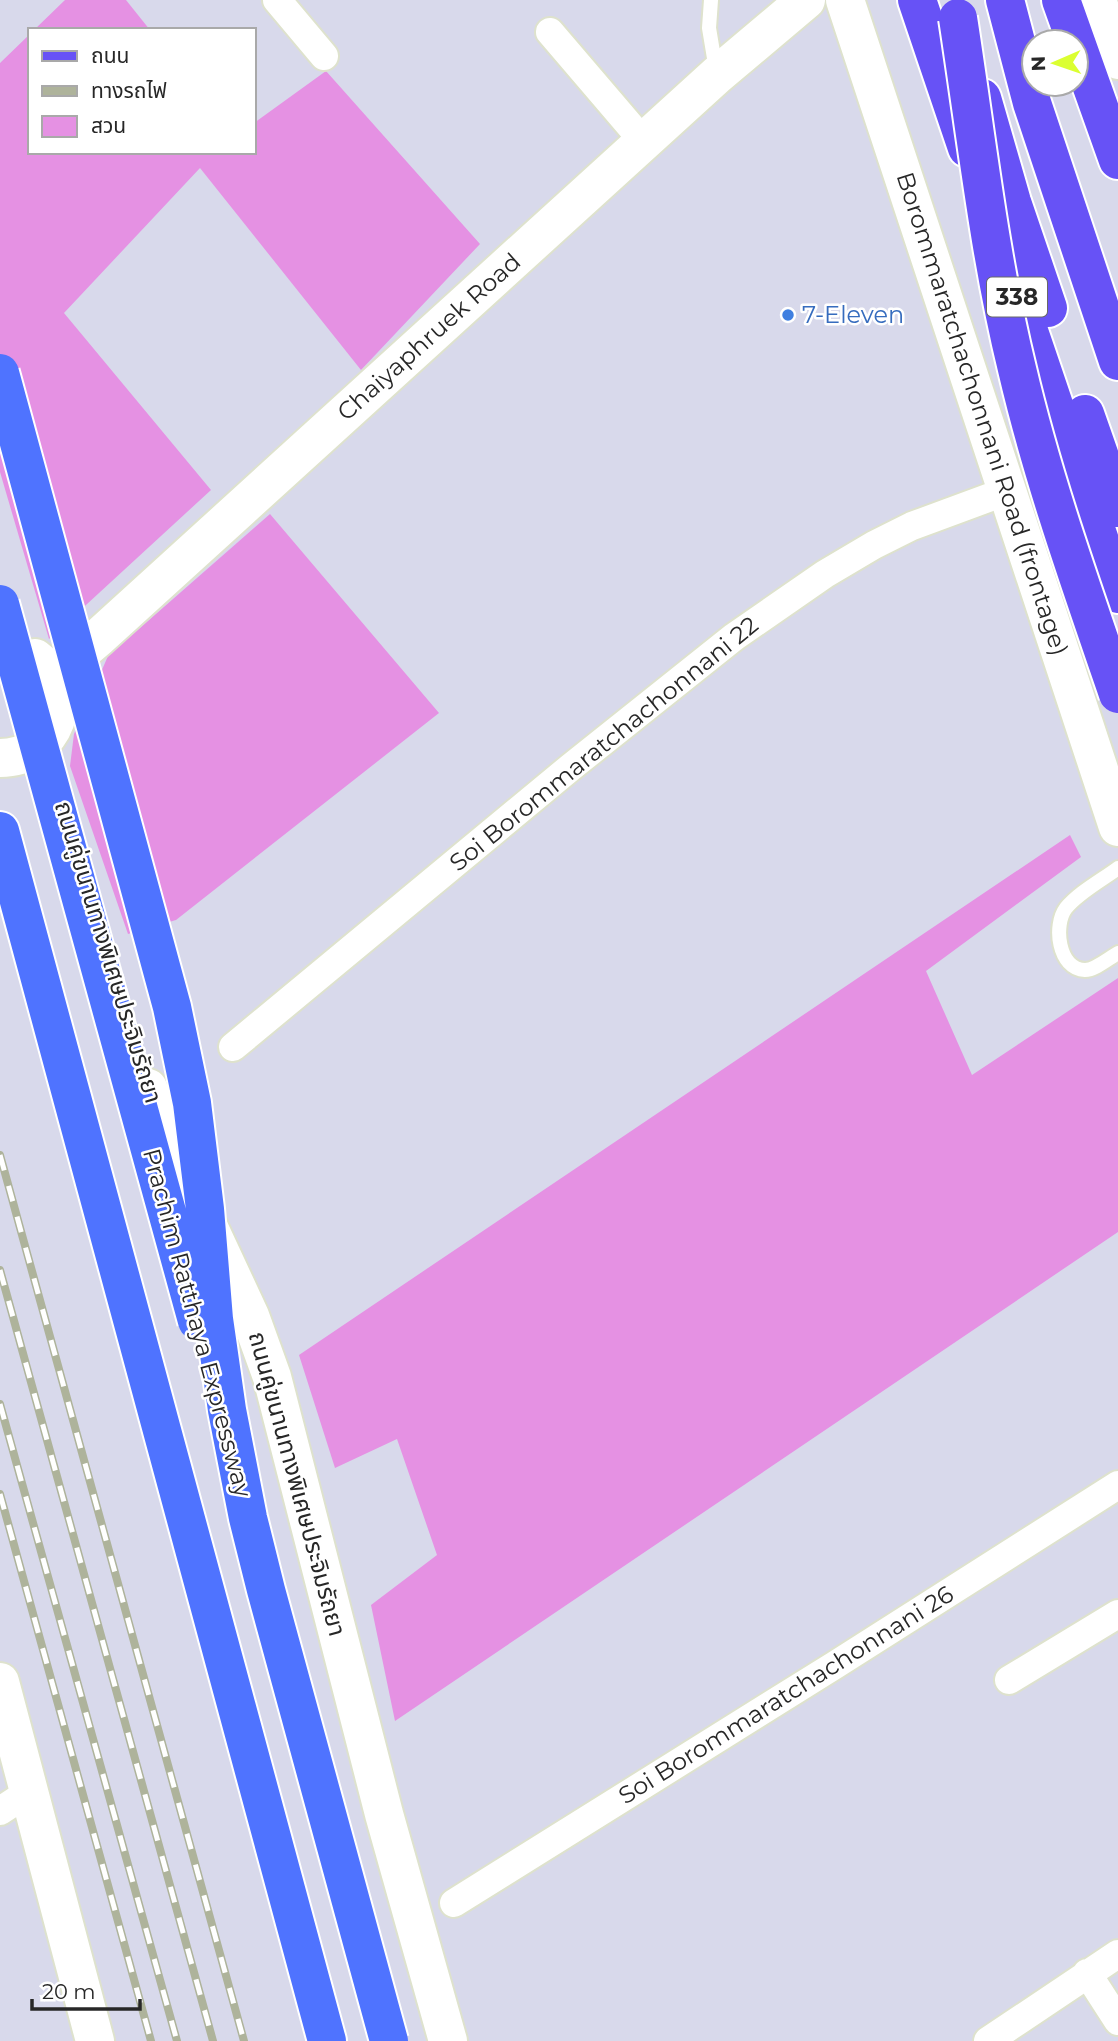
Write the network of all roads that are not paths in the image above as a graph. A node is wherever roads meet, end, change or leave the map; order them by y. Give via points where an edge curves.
1 (277, 0) edge
2 (711, 0) edge
3 (806, 0) edge
4 (845, 0) edge
5 (917, 0) edge
6 (1005, 0) edge
7 (1013, 0) edge
8 (1061, 0) edge
9 (1097, 0) edge
10 (957, 9) edge
11 (1023, 28) edge
12 (550, 32) dead end
13 (324, 56) dead end
14 (1118, 60) edge
15 (718, 75) junction
16 (1047, 98) edge
17 (644, 142) junction
18 (1118, 160) edge
19 (1118, 299) edge
20 (1118, 361) edge
21 (0, 373) edge
22 (1007, 491) junction
23 (1118, 508) edge
24 (1118, 594) edge
25 (0, 604) edge
26 (0, 648) edge
27 (52, 677) junction
28 (1118, 694) edge
29 (44, 741) junction
30 (0, 758) edge
31 (1118, 827) edge
32 (0, 831) edge
33 (1118, 868) edge
34 (1118, 953) edge
35 (233, 1047) dead end
36 (1118, 1485) edge
37 (1118, 1614) edge
38 (1009, 1680) dead end
39 (0, 1682) edge
40 (14, 1801) edge
41 (454, 1903) dead end
42 (1118, 1954) edge
43 (1087, 1973) junction
44 (1118, 2021) edge
45 (95, 2041) edge
46 (327, 2041) edge
47 (392, 2041) edge
48 (449, 2041) edge
49 (988, 2041) edge

1 - 13 street
2 - 15 lane via 709,28
3 - 15 main road, Chaiyaphruek Road
4 - 22 main road, Borommaratchachonnani Road (frontage) / 338
5 - 24 main road, 338
6 - 20 main road via 1032,103
7 - 11 main road
8 - 18 main road
9 - 14 main road
10 - 23 main road, bridge via 1012,202
10 - 28 main road, bridge via 1016,367 1049,492
12 - 17 street
15 - 17 main road, Chaiyaphruek Road
16 - 19 main road
17 - 27 main road, Chaiyaphruek Road
21 - 47 highway, bridge via 172,1007 192,1103 214,1320 248,1518
22 - 31 main road, Borommaratchachonnani Road (frontage) / 338
22 - 35 street, Soi Borommaratchachonnani 22 via 874,545 734,637
25 - 47 highway, Prachim Ratthaya Expressway, bridge
26 - 27 main road via 30,654
27 - 29 main road via 58,710
29 - 30 main road via 30,752
29 - 48 main road, ถนนคู่ขนานทางพิเศษประจิมรัถยา via 140,1068 164,1131 250,1316 272,1377 384,1814
32 - 46 highway
33 - 34 lane via 1065,910 1060,945 1076,969 1088,971
36 - 41 street, Soi Borommaratchachonnani 26
37 - 38 street
39 - 40 main road
40 - 45 main road
42 - 43 street
43 - 44 street
43 - 49 street

